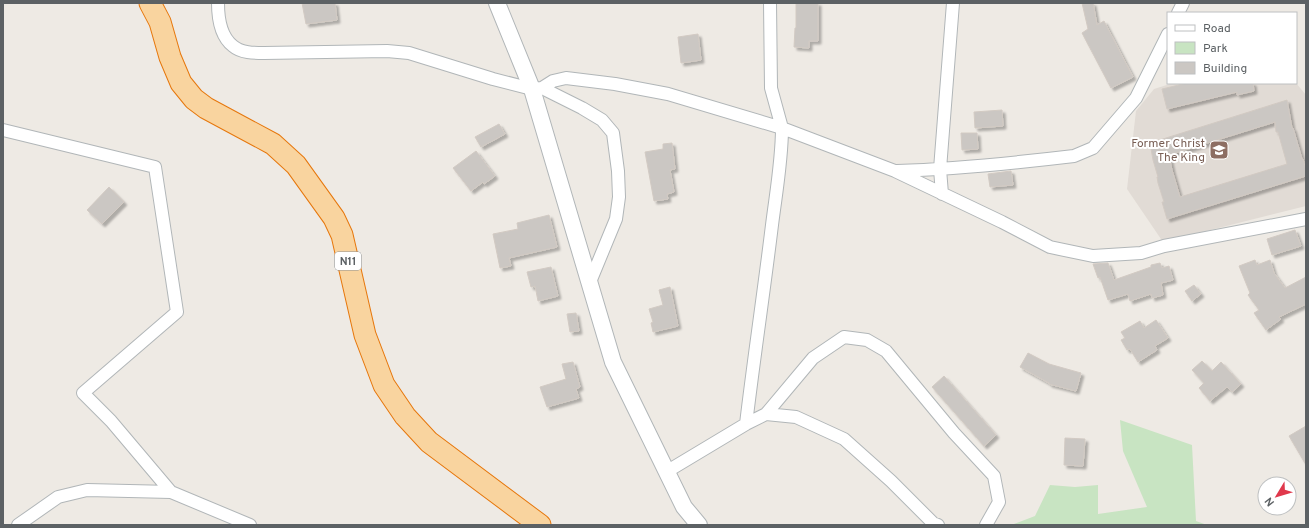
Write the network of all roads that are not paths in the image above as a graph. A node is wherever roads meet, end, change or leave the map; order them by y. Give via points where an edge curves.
1 (150, 3) edge
2 (218, 3) edge
3 (497, 3) edge
4 (770, 3) edge
5 (952, 3) edge
6 (1183, 3) edge
7 (1178, 12) edge
8 (1167, 36) edge
9 (537, 88) junction
10 (782, 128) junction
11 (3, 130) edge
12 (940, 169) junction
13 (895, 171) junction
14 (942, 194) junction
15 (1306, 219) edge
16 (590, 282) junction
17 (766, 414) junction
18 (746, 424) junction
19 (666, 472) junction
20 (171, 492) junction
21 (18, 525) edge
22 (250, 525) edge
23 (540, 525) edge
24 (699, 525) edge
25 (938, 525) edge
26 (986, 525) edge

1 - 23 highway, N11 via 160,22 181,83 194,99 273,144 296,165 334,218 342,235 365,335 384,385 405,416 429,442
2 - 9 street via 223,34 233,47 248,53 409,53 493,79
3 - 9 street
4 - 10 street via 771,88
5 - 12 street
6 - 7 street
8 - 12 street via 1136,98 1093,148 1074,156
9 - 10 street via 566,78 615,84 668,94
9 - 16 street
9 - 16 street via 582,108 602,120 613,133 619,197 616,220
10 - 13 street
10 - 18 street via 782,147
11 - 20 street via 155,167 177,312 84,392
12 - 13 street
12 - 14 street
13 - 14 street
14 - 15 street via 1050,247 1093,256 1141,253 1164,246
16 - 19 street via 613,362
17 - 18 street
17 - 25 street via 796,417 844,439
17 - 26 street via 813,358 844,337 867,340 886,351 954,433 994,476 999,502
18 - 19 street
19 - 24 street via 684,507
20 - 21 street via 87,490 58,497
20 - 22 street

